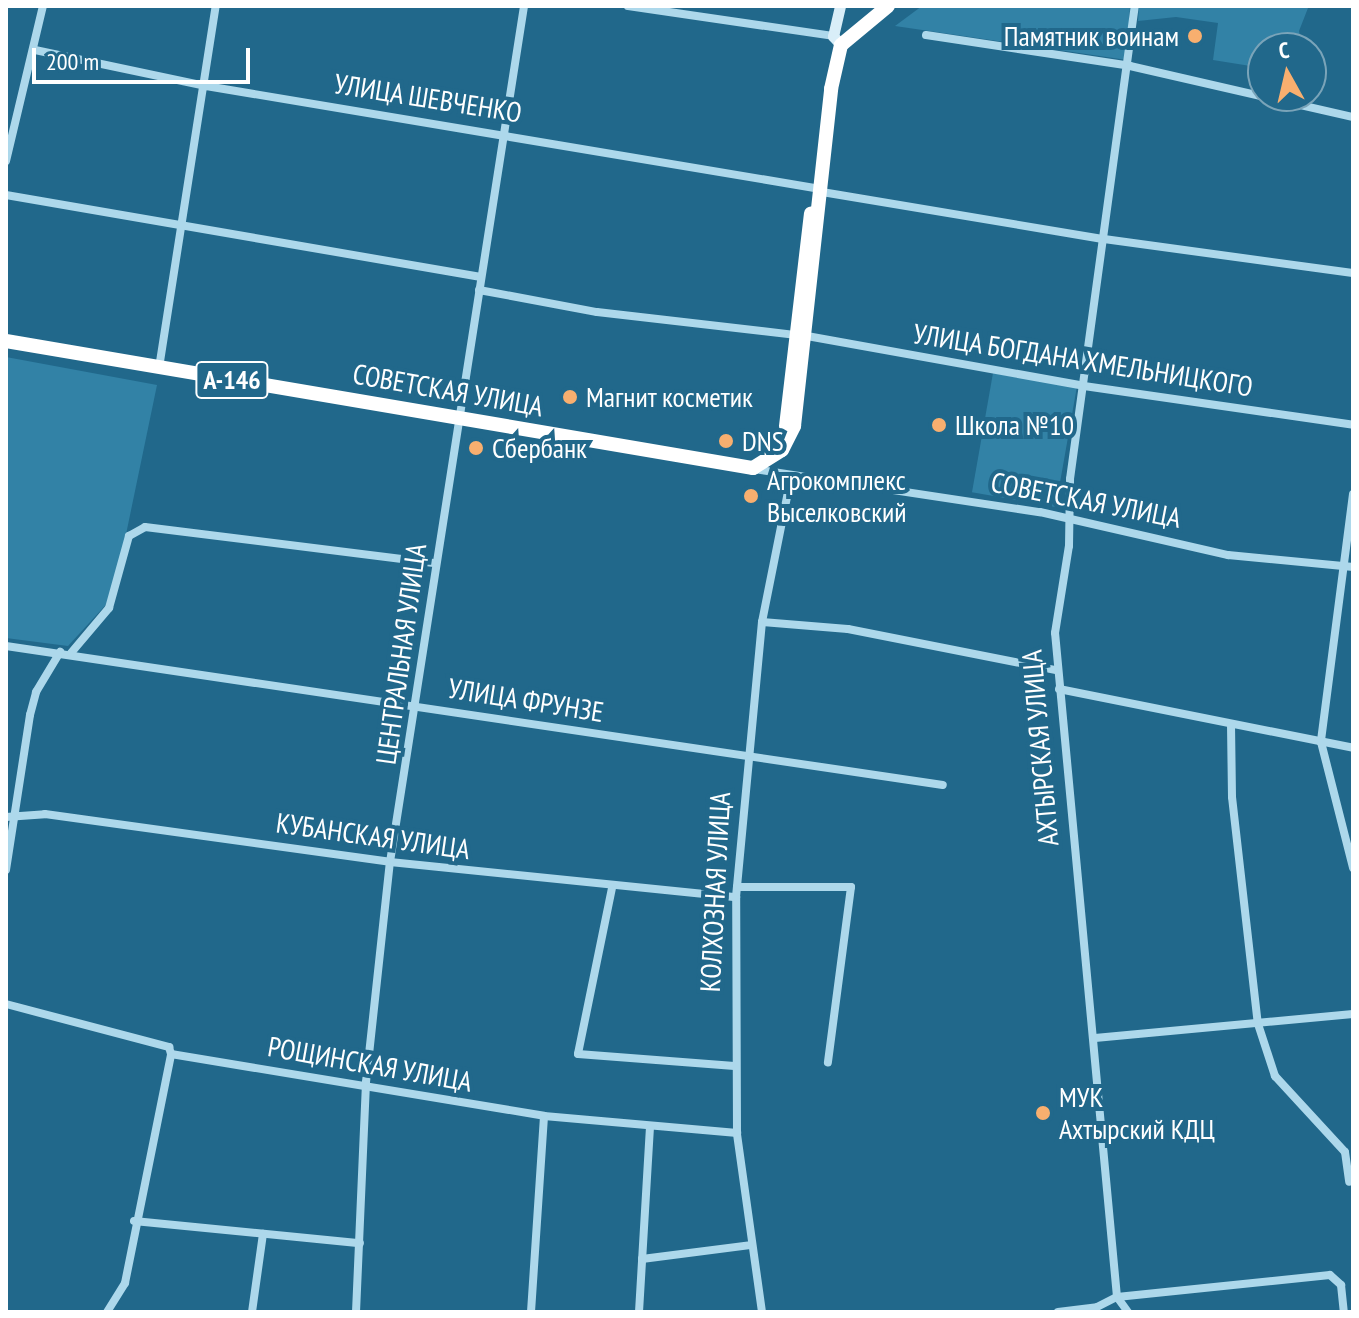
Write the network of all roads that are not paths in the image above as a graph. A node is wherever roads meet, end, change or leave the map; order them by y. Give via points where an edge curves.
1 (43, 6) edge
2 (216, 6) edge
3 (524, 6) edge
4 (628, 6) edge
5 (840, 6) edge
6 (888, 6) edge
7 (1135, 6) edge
8 (926, 35) dead end
9 (837, 40) junction
10 (35, 50) junction
11 (1130, 66) junction
12 (206, 86) junction
13 (1353, 117) edge
14 (504, 132) junction
15 (6, 161) edge
16 (818, 190) junction
17 (6, 195) edge
18 (183, 226) junction
19 (1104, 239) junction
20 (1353, 273) edge
21 (481, 277) junction
22 (479, 290) junction
23 (801, 336) junction
24 (6, 341) edge
25 (159, 368) junction
26 (1084, 386) junction
27 (458, 417) junction
28 (1353, 425) edge
29 (753, 468) junction
30 (791, 477) junction
31 (1353, 494) edge
32 (1068, 518) junction
33 (436, 563) junction
34 (1340, 566) junction
35 (1353, 567) edge
36 (762, 622) junction
37 (6, 646) edge
38 (60, 652) junction
39 (71, 653) junction
40 (1056, 670) junction
41 (1059, 689) junction
42 (417, 704) junction
43 (1231, 725) junction
44 (1321, 742) junction
45 (1353, 748) edge
46 (750, 758) junction
47 (943, 785) dead end
48 (11, 818) edge
49 (390, 862) junction
50 (1353, 868) edge
51 (6, 870) edge
52 (612, 888) junction
53 (736, 892) junction
54 (6, 1004) edge
55 (1353, 1014) edge
56 (1258, 1024) junction
57 (1095, 1038) junction
58 (171, 1054) junction
59 (828, 1062) dead end
60 (735, 1066) junction
61 (366, 1082) junction
62 (544, 1116) junction
63 (650, 1128) junction
64 (737, 1133) junction
65 (1349, 1182) dead end
66 (134, 1221) junction
67 (263, 1234) junction
68 (360, 1243) junction
69 (752, 1245) junction
70 (642, 1259) junction
71 (1117, 1297) junction
72 (1097, 1310) edge
73 (107, 1312) edge
74 (252, 1312) edge
75 (356, 1312) edge
76 (531, 1312) edge
77 (639, 1312) edge
78 (762, 1312) edge
79 (1058, 1312) edge
80 (1128, 1312) edge
81 (1344, 1312) edge

1 - 10 street
2 - 12 street
3 - 14 street, ЦЕНТРАЛЬНАЯ УЛИЦА
4 - 9 street
5 - 9 street
6 - 9 highway
7 - 11 street, АХТЫРСКАЯ УЛИЦА
8 - 11 street
9 - 16 highway
10 - 12 street, УЛИЦА ШЕВЧЕНКО
10 - 15 street
11 - 13 street
11 - 19 street, АХТЫРСКАЯ УЛИЦА
12 - 14 street, УЛИЦА ШЕВЧЕНКО
12 - 18 street
14 - 16 street, УЛИЦА ШЕВЧЕНКО
14 - 21 street, ЦЕНТРАЛЬНАЯ УЛИЦА
16 - 19 street, УЛИЦА ШЕВЧЕНКО
16 - 23 highway
17 - 18 street
18 - 21 street
18 - 25 street
19 - 20 street, УЛИЦА ШЕВЧЕНКО
19 - 26 street, АХТЫРСКАЯ УЛИЦА
21 - 22 street, ЦЕНТРАЛЬНАЯ УЛИЦА
22 - 23 street, УЛИЦА БОГДАНА ХМЕЛЬНИЦКОГО via 597,312
22 - 27 street, ЦЕНТРАЛЬНАЯ УЛИЦА
23 - 26 street, УЛИЦА БОГДАНА ХМЕЛЬНИЦКОГО
23 - 29 highway via 794,426 782,450
24 - 25 highway, СОВЕТСКАЯ УЛИЦА / А-146
25 - 27 highway, СОВЕТСКАЯ УЛИЦА / А-146
26 - 28 street, УЛИЦА БОГДАНА ХМЕЛЬНИЦКОГО
26 - 32 street, АХТЫРСКАЯ УЛИЦА
27 - 29 highway, СОВЕТСКАЯ УЛИЦА / А-146
27 - 33 street, ЦЕНТРАЛЬНАЯ УЛИЦА
29 - 30 street, СОВЕТСКАЯ УЛИЦА
30 - 32 street, СОВЕТСКАЯ УЛИЦА
30 - 36 street, КОЛХОЗНАЯ УЛИЦА
31 - 34 street
32 - 34 street, СОВЕТСКАЯ УЛИЦА via 1228,555
32 - 40 street, АХТЫРСКАЯ УЛИЦА
33 - 39 street via 145,527 129,536 109,608
33 - 42 street, ЦЕНТРАЛЬНАЯ УЛИЦА
34 - 35 street, СОВЕТСКАЯ УЛИЦА
34 - 44 street
36 - 40 street via 848,629
36 - 46 street, КОЛХОЗНАЯ УЛИЦА
37 - 38 street, УЛИЦА ФРУНЗЕ
38 - 39 street, УЛИЦА ФРУНЗЕ
38 - 48 street via 36,692
39 - 42 street, УЛИЦА ФРУНЗЕ
40 - 41 street, АХТЫРСКАЯ УЛИЦА
41 - 43 street
41 - 57 street, АХТЫРСКАЯ УЛИЦА
42 - 46 street, УЛИЦА ФРУНЗЕ
42 - 49 street, ЦЕНТРАЛЬНАЯ УЛИЦА
43 - 44 street
43 - 56 street via 1232,797
44 - 45 street
44 - 50 street
46 - 47 street, УЛИЦА ФРУНЗЕ
46 - 53 street, КОЛХОЗНАЯ УЛИЦА
48 - 49 street, КУБАНСКАЯ УЛИЦА via 45,814
48 - 51 street
49 - 52 street, КУБАНСКАЯ УЛИЦА
49 - 61 street, ЦЕНТРАЛЬНАЯ УЛИЦА
52 - 53 street, КУБАНСКАЯ УЛИЦА
52 - 60 street via 578,1054
53 - 59 street, КУБАНСКАЯ УЛИЦА via 851,887
53 - 60 street, КОЛХОЗНАЯ УЛИЦА
54 - 58 street, РОЩИНСКАЯ УЛИЦА via 169,1047
55 - 56 street
56 - 57 street
56 - 65 street via 1275,1076 1345,1152
57 - 71 street, АХТЫРСКАЯ УЛИЦА
58 - 61 street, РОЩИНСКАЯ УЛИЦА
58 - 66 street
60 - 64 street, КОЛХОЗНАЯ УЛИЦА
61 - 62 street, РОЩИНСКАЯ УЛИЦА
61 - 68 street, ЦЕНТРАЛЬНАЯ УЛИЦА
62 - 63 street, РОЩИНСКАЯ УЛИЦА
62 - 76 street
63 - 64 street, РОЩИНСКАЯ УЛИЦА
63 - 70 street
64 - 69 street, КОЛХОЗНАЯ УЛИЦА
66 - 67 street
66 - 73 street via 125,1283
67 - 68 street
67 - 74 street
68 - 75 street, ЦЕНТРАЛЬНАЯ УЛИЦА
69 - 70 street
69 - 78 street, КОЛХОЗНАЯ УЛИЦА
70 - 77 street
71 - 72 street
71 - 80 street
71 - 81 street via 1330,1275 1341,1285
72 - 79 street

